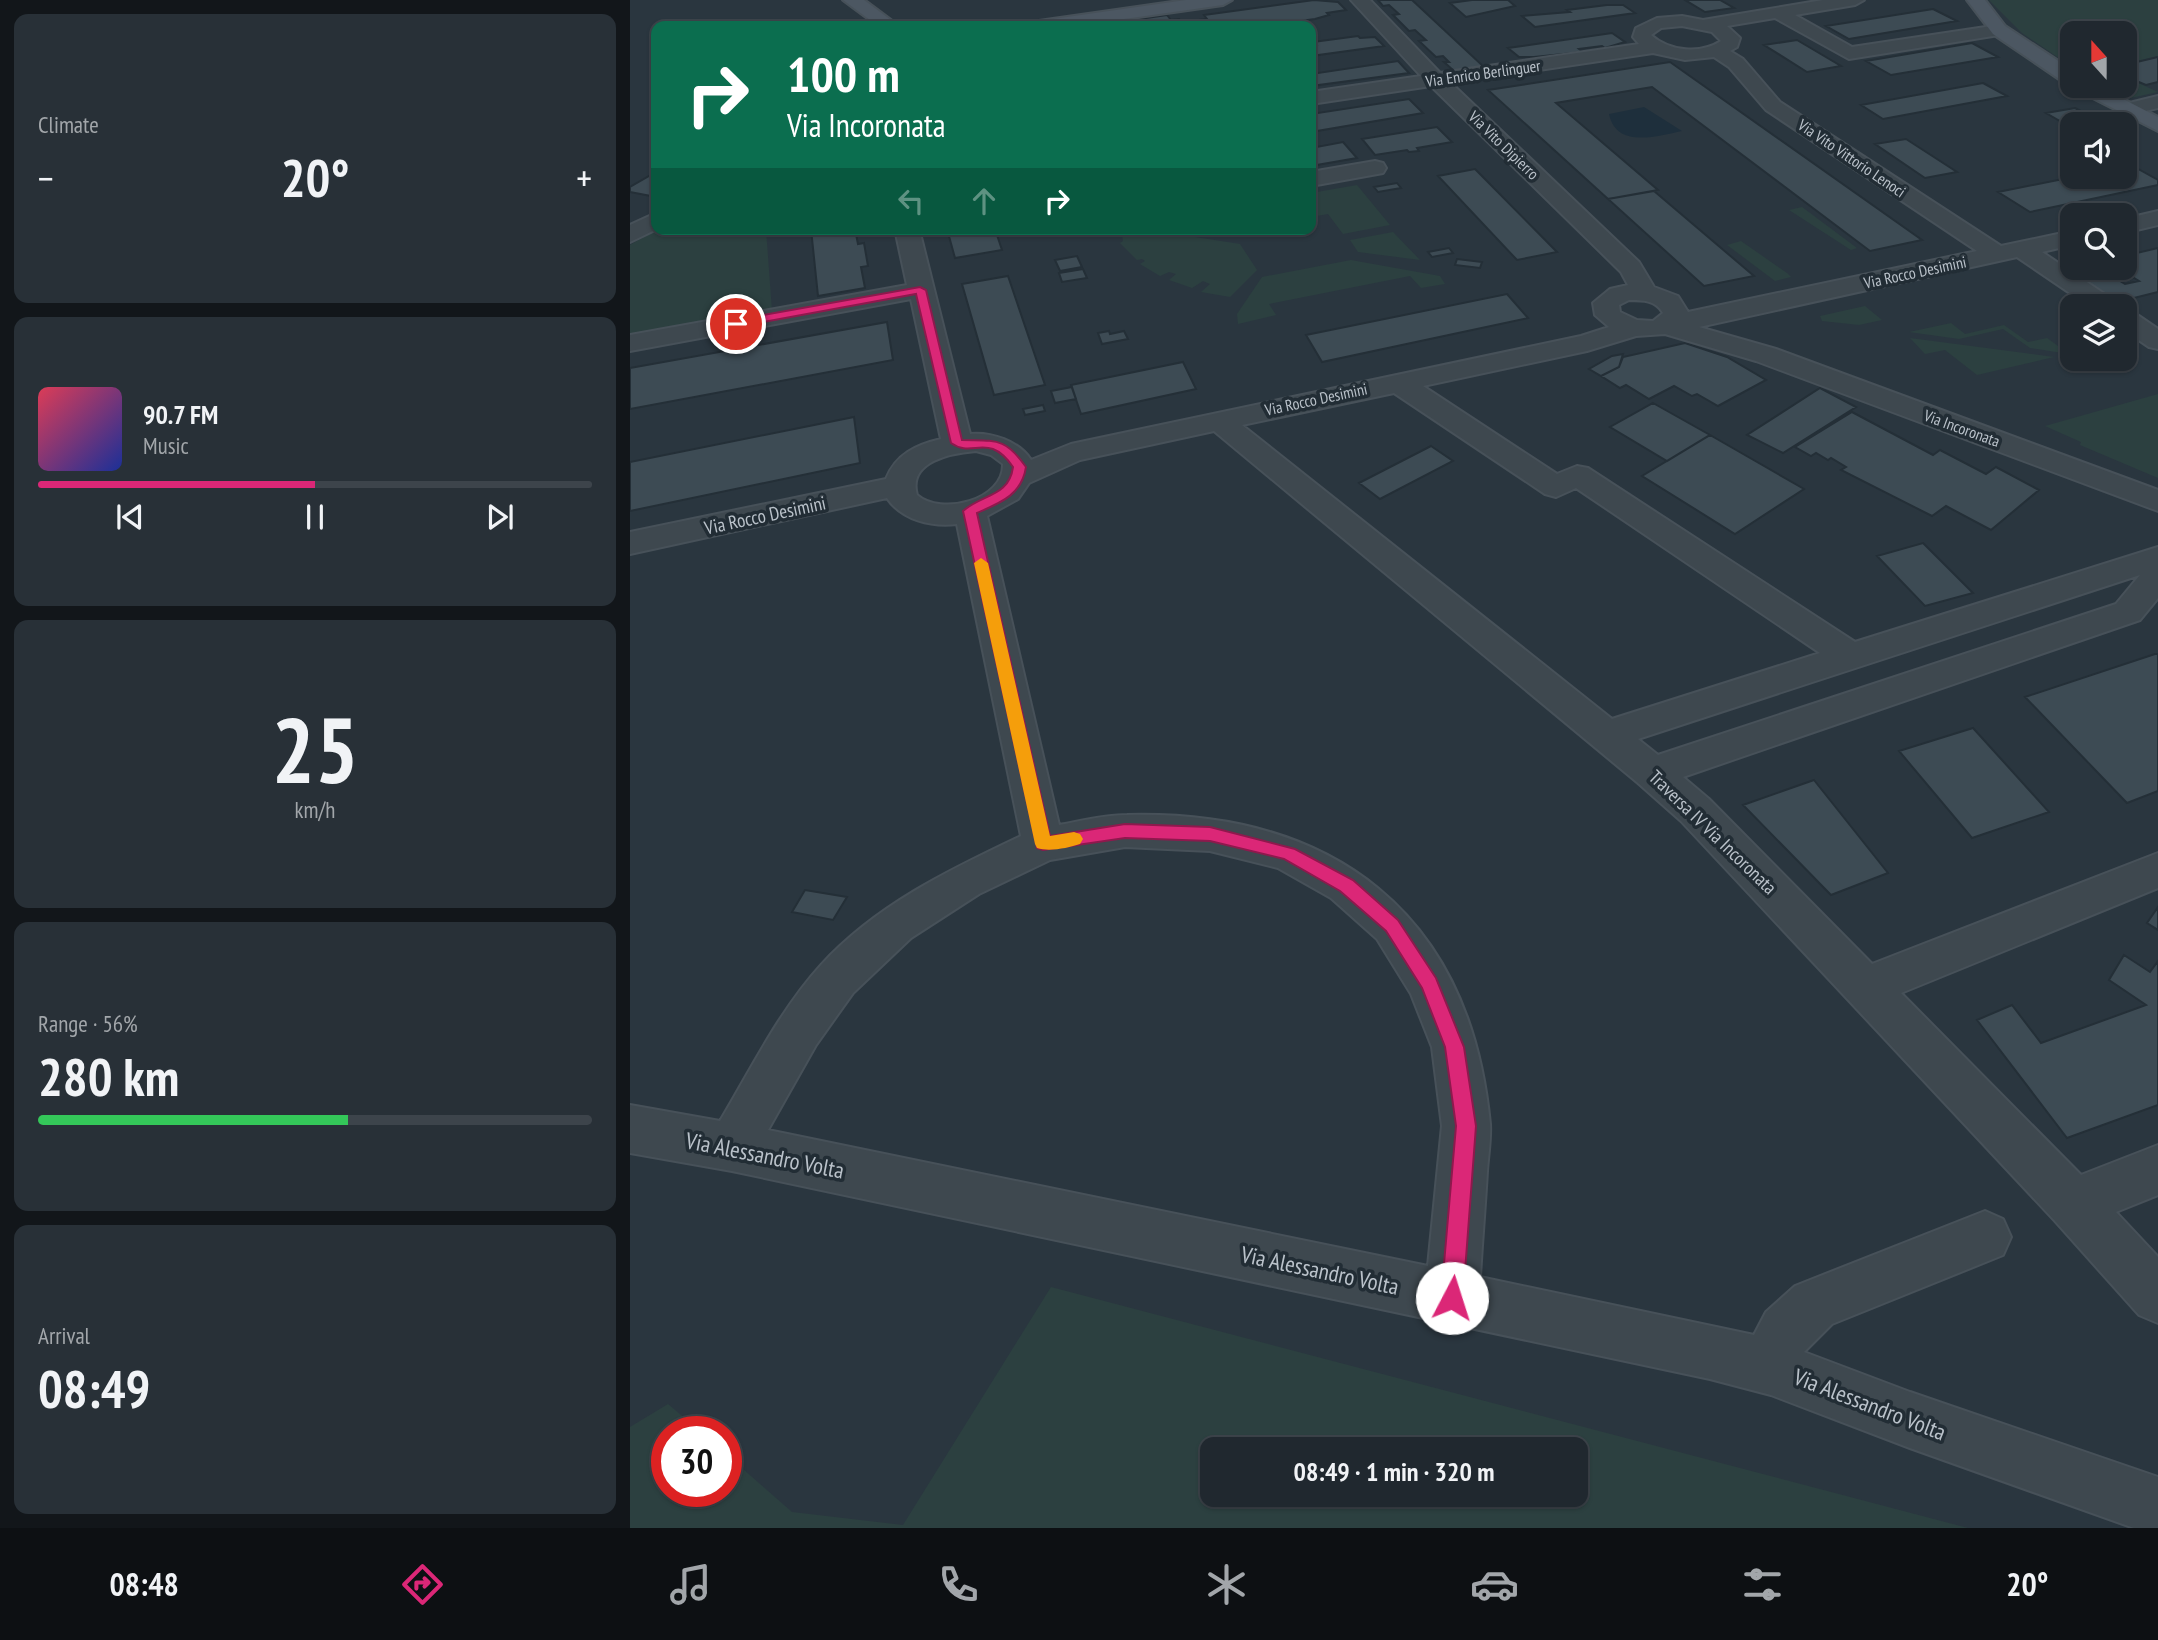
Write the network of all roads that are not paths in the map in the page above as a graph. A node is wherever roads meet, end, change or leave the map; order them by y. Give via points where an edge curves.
1 (852, 0) edge
2 (1223, 0) edge
3 (1360, 0) edge
4 (1855, 0) edge
5 (1976, 0) edge
6 (1646, 6) dead end
7 (1777, 12) junction
8 (884, 21) edge
9 (1074, 21) edge
10 (1670, 22) junction
11 (1707, 24) junction
12 (1999, 30) junction
13 (1655, 47) junction
14 (1716, 51) junction
15 (2060, 71) edge
16 (1436, 80) junction
17 (1316, 97) edge
18 (2107, 98) edge
19 (2158, 102) edge
20 (2128, 109) junction
21 (2158, 125) edge
22 (1375, 168) dead end
23 (1316, 178) edge
24 (2158, 218) edge
25 (651, 223) edge
26 (2137, 223) edge
27 (630, 235) edge
28 (908, 235) edge
29 (2060, 241) edge
30 (2009, 252) junction
31 (920, 290) junction
32 (1643, 292) junction
33 (2084, 294) edge
34 (1753, 307) junction
35 (1605, 309) junction
36 (1670, 316) junction
37 (2137, 327) edge
38 (1633, 328) junction
39 (2158, 341) edge
40 (630, 343) edge
41 (1561, 346) junction
42 (1766, 355) junction
43 (1398, 382) junction
44 (1219, 421) junction
45 (957, 443) junction
46 (1013, 463) junction
47 (899, 486) junction
48 (2158, 501) edge
49 (970, 511) junction
50 (630, 544) edge
51 (2158, 558) edge
52 (2158, 576) edge
53 (1852, 657) junction
54 (1606, 735) junction
55 (1652, 772) junction
56 (1043, 844) junction
57 (2158, 870) edge
58 (1865, 987) junction
59 (630, 1129) edge
60 (732, 1147) junction
61 (2158, 1170) edge
62 (2073, 1203) junction
63 (1985, 1237) dead end
64 (2158, 1296) edge
65 (1452, 1298) junction
66 (1771, 1367) junction
67 (2158, 1507) edge

1 - 8 street
2 - 9 street
3 - 16 street, Via Vito Dipierro
4 - 7 street
5 - 12 street
6 - 10 street
7 - 11 street
7 - 12 street via 1849,53
10 - 11 street
10 - 13 street via 1642,32
11 - 14 street via 1731,38 1726,47
12 - 15 street
13 - 14 street, Via Enrico Berlinguer via 1679,53
13 - 16 street, Via Enrico Berlinguer
14 - 30 street, Via Vito Vittorio Lenoci via 1736,63 1773,106
16 - 17 street, Via Enrico Berlinguer
16 - 32 street, Via Vito Dipierro via 1630,267
18 - 20 street
19 - 20 street
20 - 21 street
22 - 23 street
24 - 26 street
25 - 27 street
28 - 31 street
29 - 30 street, Via Rocco Desimini
30 - 33 street, Via Vito Vittorio Lenoci
30 - 34 street, Via Rocco Desimini
31 - 40 street
31 - 45 street
32 - 35 street, Via Rocco Desimini via 1619,294
32 - 36 street, Via Rocco Desimini
34 - 36 street, Via Rocco Desimini via 1698,319
34 - 42 street, Via Incoronata via 1738,323 1749,343
35 - 38 street via 1614,321
35 - 41 street, Via Rocco Desimini
36 - 38 street, Via Rocco Desimini
36 - 42 street, Via Incoronata
37 - 39 street
38 - 41 street, Via Rocco Desimini
41 - 43 street, Via Rocco Desimini
42 - 48 street, Via Incoronata
43 - 44 street, Via Rocco Desimini
43 - 53 street via 1556,486 1577,475
44 - 46 street, Via Rocco Desimini
44 - 54 street, Traversa IV Via Incoronata
45 - 46 street via 976,442
45 - 47 street via 910,464
46 - 49 street via 1001,497
47 - 49 street via 901,496 920,510
47 - 50 street, Via Rocco Desimini
49 - 56 street
51 - 53 street
52 - 55 street via 2128,612
53 - 54 street
54 - 55 street, Traversa IV Via Incoronata
55 - 58 street, Traversa IV Via Incoronata via 1695,810
56 - 60 street via 964,882 896,925 837,979 800,1030
56 - 65 street via 1125,831 1210,834 1289,853 1346,886 1392,926 1430,984 1455,1047 1466,1126
57 - 58 street
58 - 62 street, Traversa IV Via Incoronata
59 - 60 street, Via Alessandro Volta
60 - 65 street, Via Alessandro Volta
61 - 62 street
62 - 64 street, Traversa IV Via Incoronata
63 - 66 street via 1814,1305 1776,1342
65 - 66 street, Via Alessandro Volta
66 - 67 street, Via Alessandro Volta

